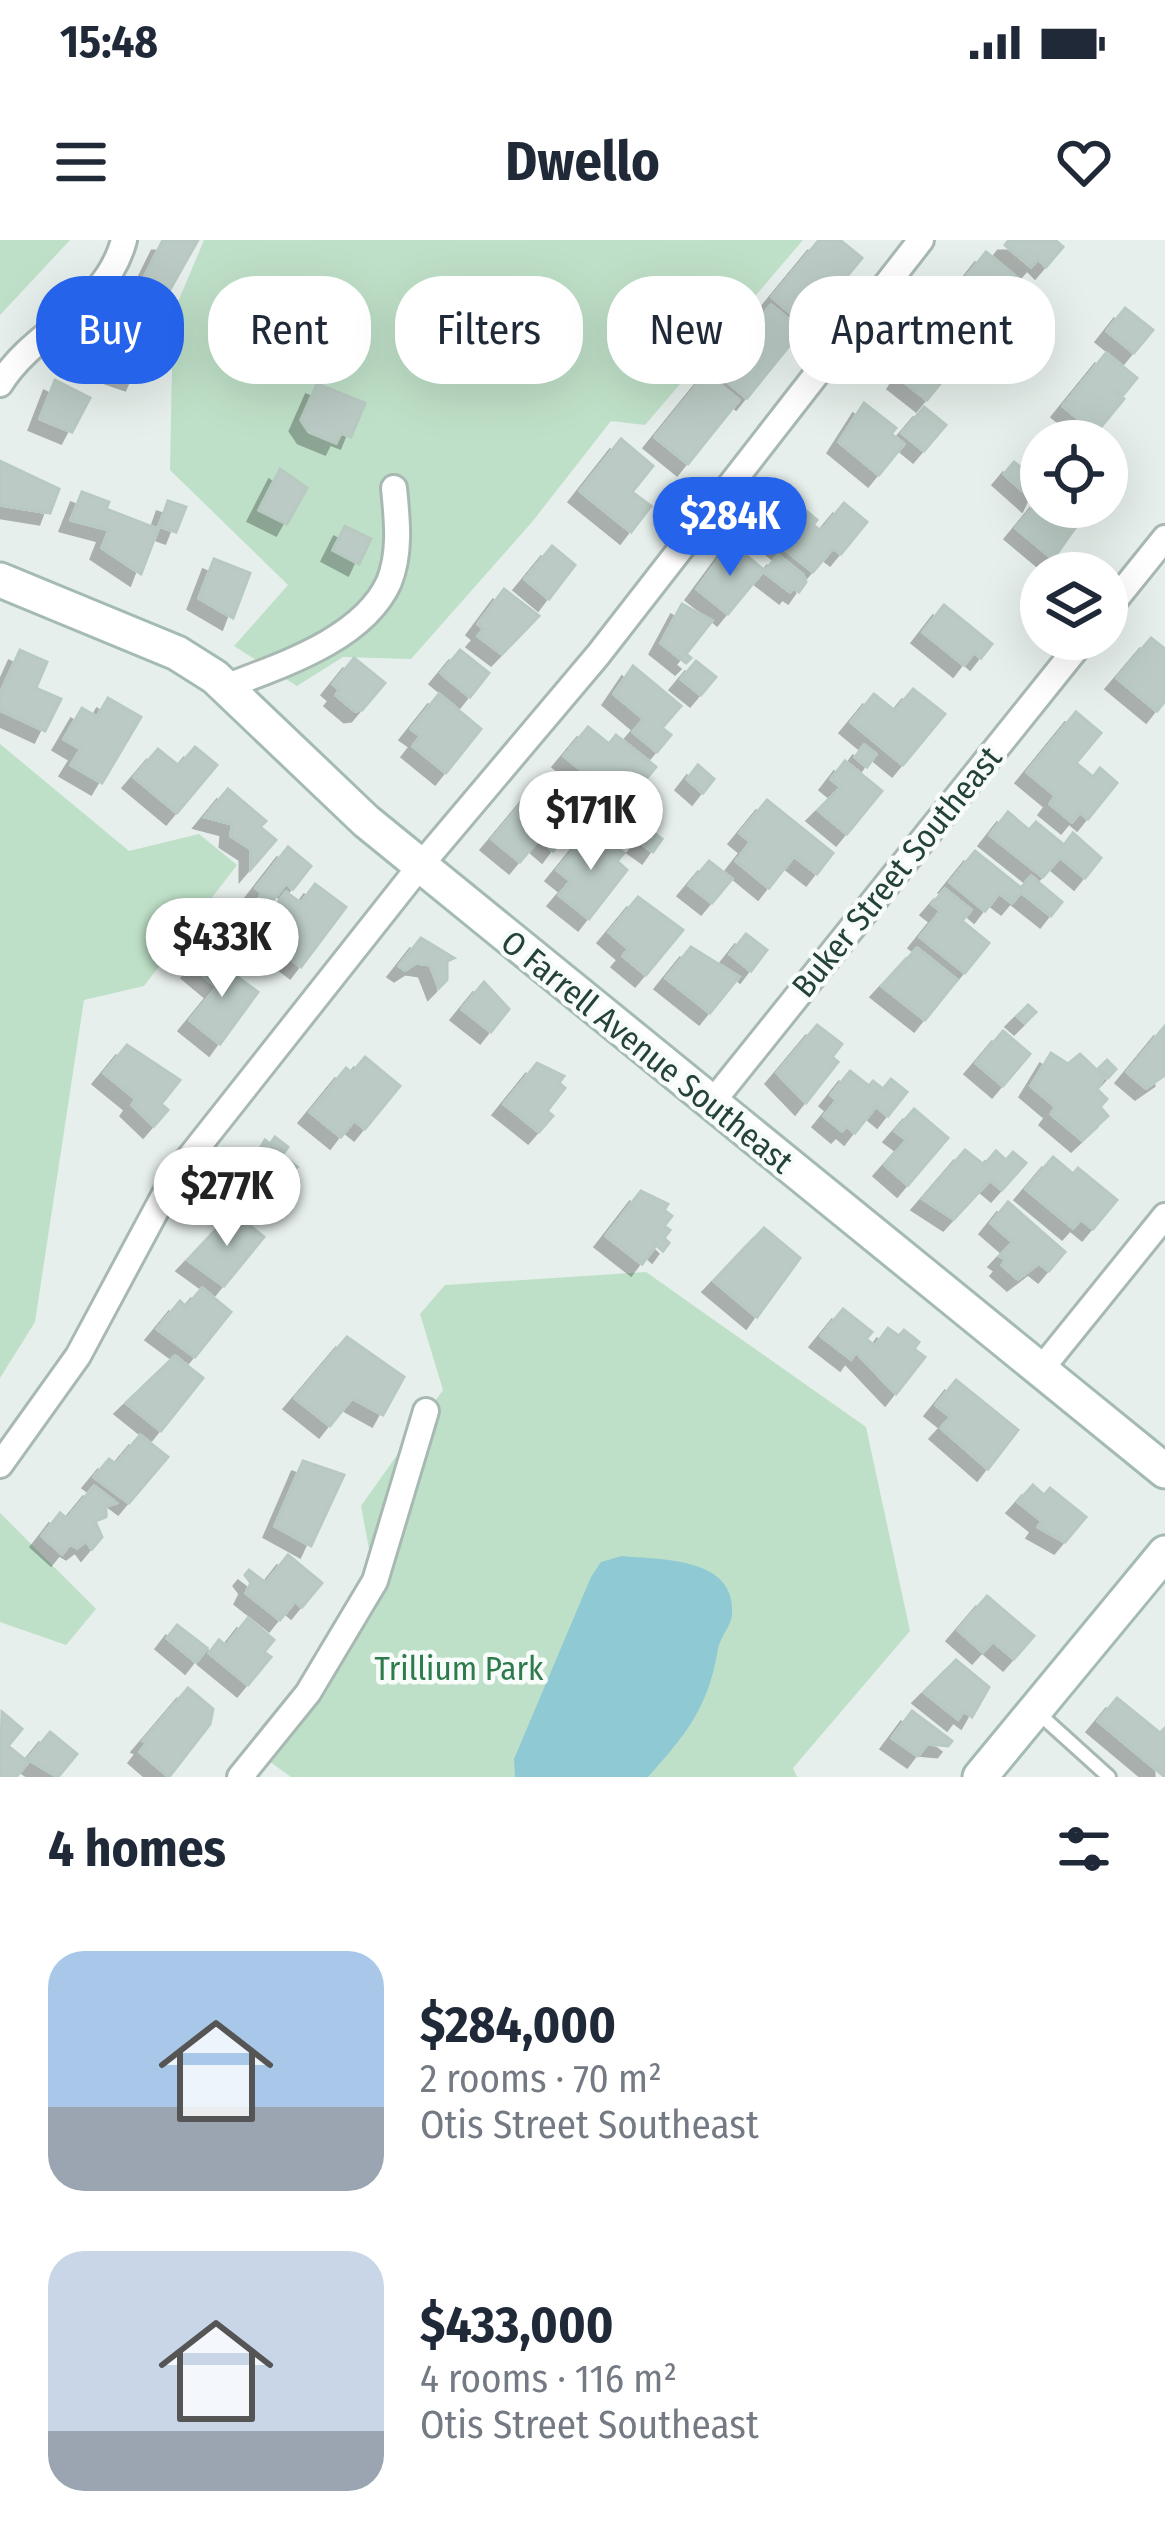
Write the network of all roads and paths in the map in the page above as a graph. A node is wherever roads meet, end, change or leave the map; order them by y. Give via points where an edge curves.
1 (124, 240) edge
2 (922, 240) edge
3 (0, 384) edge
4 (394, 488) dead end
5 (1165, 538) edge
6 (0, 580) edge
7 (1128, 584) edge
8 (1067, 660) edge
9 (225, 687) junction
10 (419, 866) junction
11 (710, 1105) junction
12 (1165, 1216) edge
13 (1042, 1368) junction
14 (426, 1411) dead end
15 (0, 1465) edge
16 (1165, 1471) edge
17 (1165, 1552) edge
18 (1035, 1710) junction
19 (240, 1777) edge
20 (980, 1777) edge
21 (1109, 1777) edge

1 - 3 street via 118,264 83,309 41,337
2 - 10 street via 598,655
4 - 9 street via 398,538 388,584 313,651
5 - 7 street
6 - 9 street, O Farrell Avenue Southeast via 177,653
8 - 11 street, Buker Street Southeast
9 - 10 street, O Farrell Avenue Southeast via 319,782
10 - 11 street, O Farrell Avenue Southeast
10 - 15 street via 174,1177 78,1356
11 - 13 street, O Farrell Avenue Southeast
12 - 13 street
13 - 16 street, O Farrell Avenue Southeast
14 - 19 street via 375,1581 308,1693
17 - 18 street
18 - 20 street
18 - 21 lane

